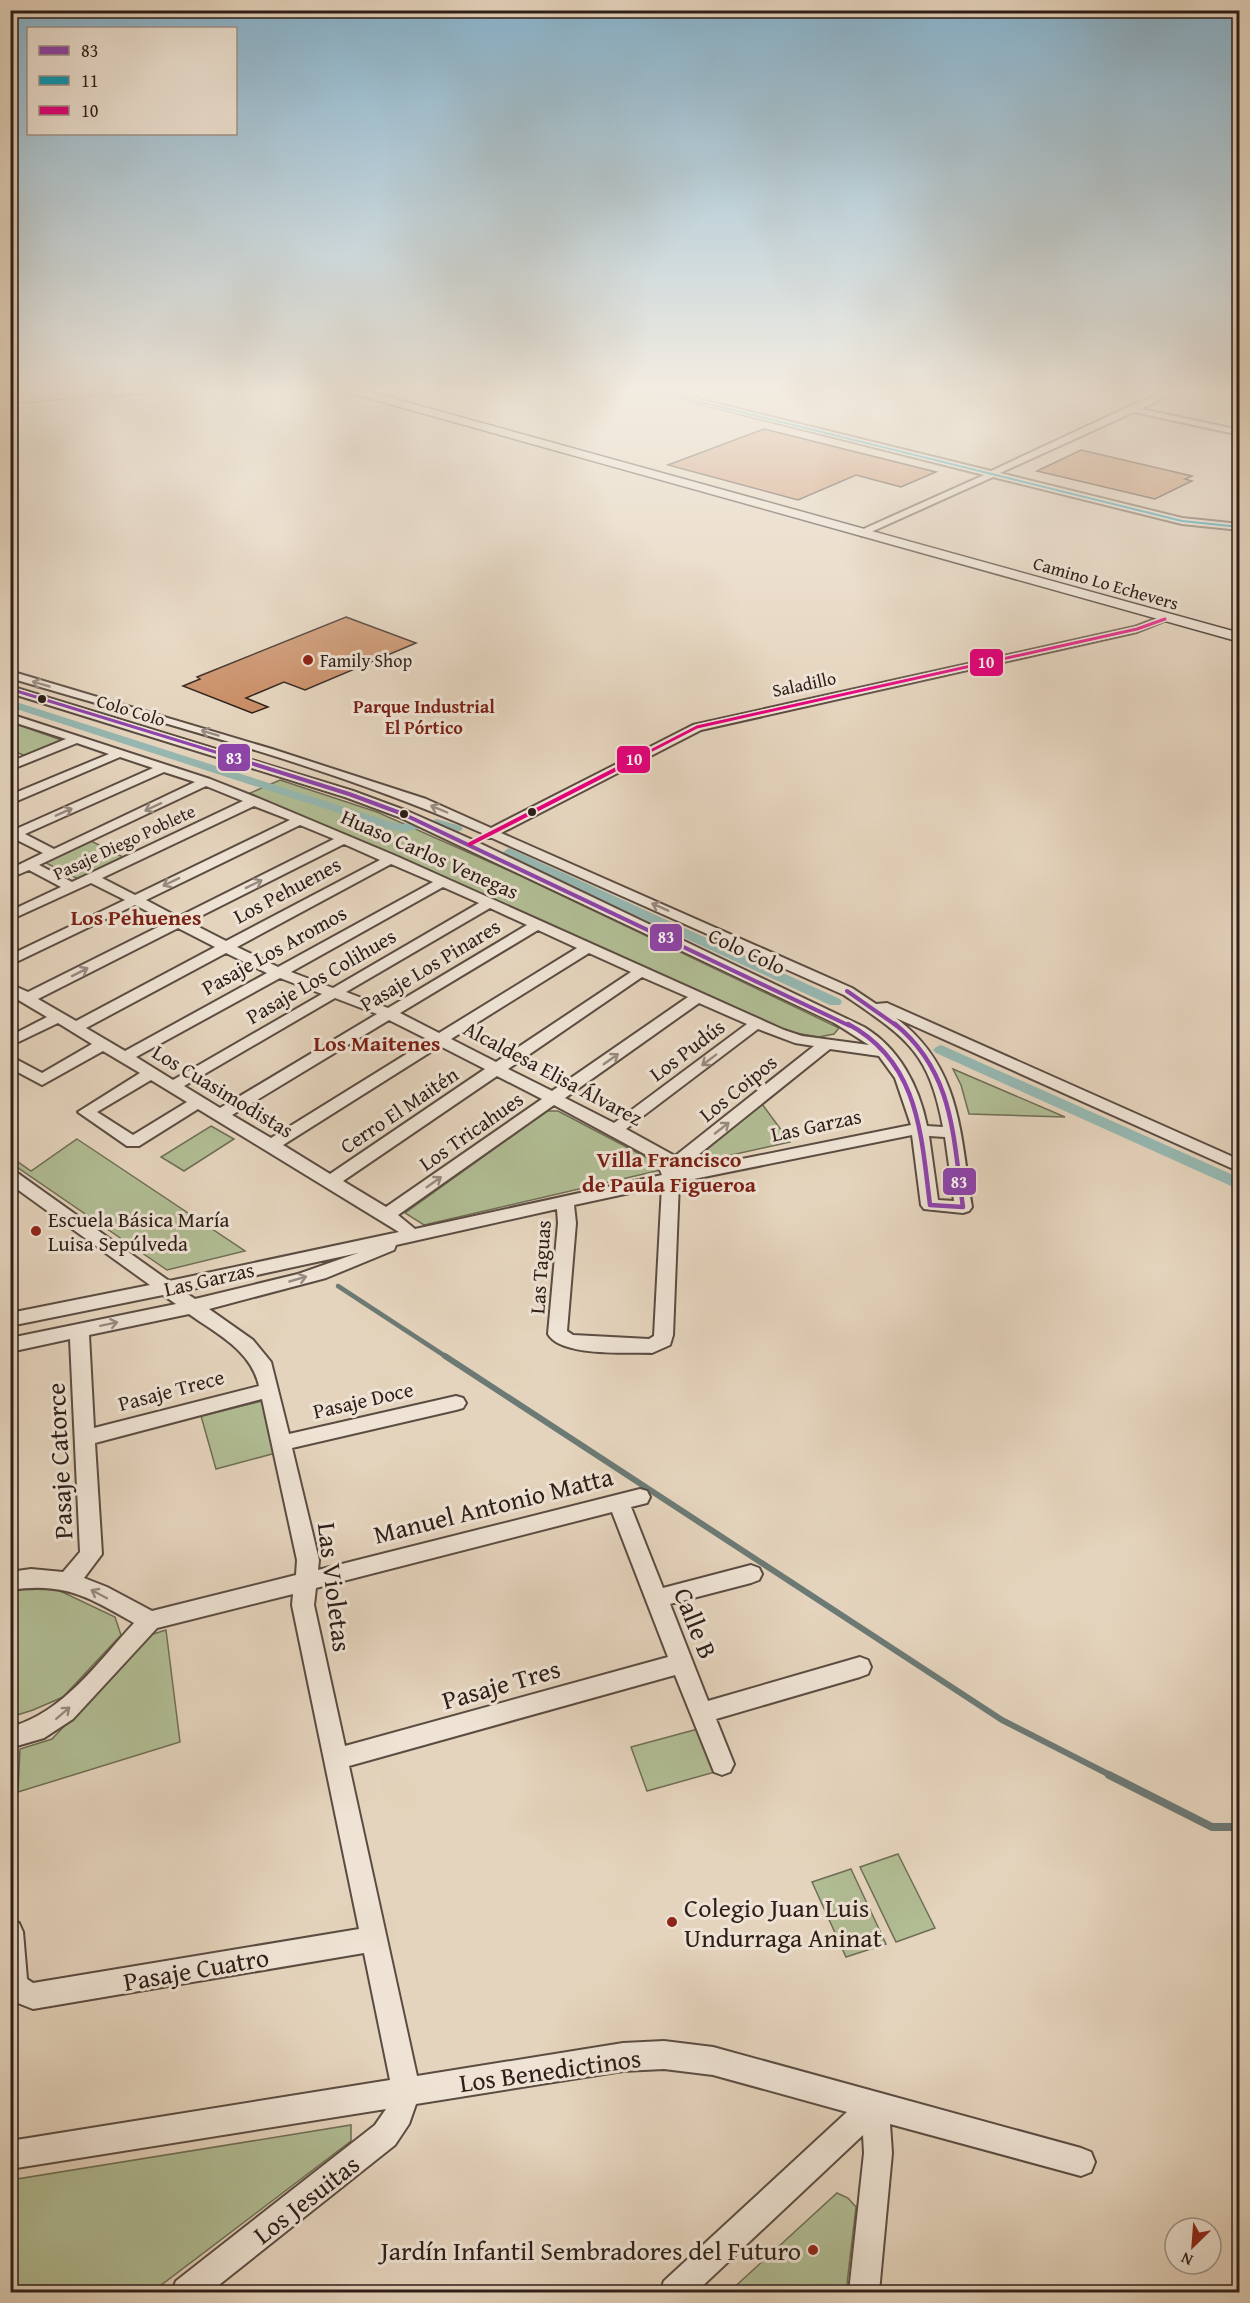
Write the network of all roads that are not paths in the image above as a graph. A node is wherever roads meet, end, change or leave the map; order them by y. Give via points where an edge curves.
1 (724, 494) edge
2 (946, 494) edge
3 (1074, 494) edge
4 (1239, 527) edge
5 (862, 533) junction
6 (1167, 618) junction
7 (1239, 638) edge
8 (10, 675) edge
9 (10, 689) edge
10 (10, 717) edge
11 (77, 739) junction
12 (251, 746) junction
13 (268, 751) junction
14 (120, 753) junction
15 (232, 757) junction
16 (248, 762) junction
17 (10, 767) edge
18 (163, 768) junction
19 (206, 782) junction
20 (10, 800) edge
21 (254, 801) junction
22 (300, 820) junction
23 (493, 832) junction
24 (12, 833) edge
25 (344, 839) junction
26 (470, 844) junction
27 (54, 854) junction
28 (391, 859) junction
29 (29, 865) junction
30 (10, 874) edge
31 (92, 878) junction
32 (443, 882) junction
33 (72, 887) junction
34 (134, 900) junction
35 (490, 903) junction
36 (10, 916) edge
37 (177, 922) junction
38 (538, 924) junction
39 (225, 947) junction
40 (588, 947) junction
41 (10, 961) edge
42 (641, 971) junction
43 (277, 972) junction
44 (10, 988) edge
45 (847, 991) junction
46 (332, 992) junction
47 (28, 998) junction
48 (698, 998) junction
49 (390, 1014) junction
50 (59, 1017) junction
51 (756, 1024) junction
52 (851, 1026) junction
53 (76, 1027) junction
54 (944, 1034) junction
55 (441, 1040) junction
56 (10, 1042) edge
57 (104, 1044) junction
58 (825, 1045) junction
59 (919, 1048) junction
60 (885, 1052) junction
61 (125, 1057) junction
62 (10, 1061) edge
63 (497, 1069) junction
64 (152, 1073) junction
65 (173, 1086) junction
66 (554, 1099) junction
67 (198, 1102) junction
68 (220, 1115) junction
69 (615, 1130) junction
70 (920, 1130) junction
71 (950, 1132) junction
72 (270, 1146) junction
73 (670, 1166) junction
74 (1239, 1167) edge
75 (10, 1176) edge
76 (330, 1182) junction
77 (566, 1202) junction
78 (386, 1215) junction
79 (410, 1235) junction
80 (169, 1289) junction
81 (194, 1307) junction
82 (10, 1320) edge
83 (79, 1330) junction
84 (10, 1345) edge
85 (269, 1390) junction
86 (456, 1403) dead end
87 (85, 1438) junction
88 (281, 1443) junction
89 (640, 1497) dead end
90 (618, 1502) junction
91 (751, 1574) dead end
92 (69, 1580) junction
93 (10, 1581) edge
94 (306, 1582) junction
95 (656, 1599) junction
96 (150, 1621) junction
97 (682, 1662) junction
98 (860, 1667) dead end
99 (701, 1713) junction
100 (10, 1738) edge
101 (336, 1760) junction
102 (722, 1764) dead end
103 (10, 1932) edge
104 (374, 1939) junction
105 (406, 2091) junction
106 (874, 2105) junction
107 (10, 2155) edge
108 (1081, 2162) dead end
109 (187, 2292) edge
110 (675, 2292) edge
111 (864, 2292) edge

1 - 5 main road, Camino Lo Echevers
2 - 5 street
3 - 4 street via 1182,521
5 - 6 main road, Camino Lo Echevers
6 - 7 main road, Camino Lo Echevers
6 - 23 street, Saladillo via 1137,629 697,727
12 -> 8 street, Colo Colo
9 - 15 street, Colo Colo
10 - 11 street, Huaso Carlos Venegas
11 - 14 street, Huaso Carlos Venegas
11 - 17 street
12 - 13 street, Colo Colo
12 - 15 street
13 - 16 street
23 -> 13 street, Colo Colo via 422,802
14 - 18 street, Huaso Carlos Venegas
14 - 20 street
15 - 16 street, Colo Colo
16 - 26 street, Colo Colo via 349,794
18 - 19 street, Huaso Carlos Venegas
24 -> 18 street
19 - 21 street, Huaso Carlos Venegas
19 -> 27 street
21 - 22 street, Huaso Carlos Venegas
21 - 31 street, Pasaje Diego Poblete
22 - 25 street, Huaso Carlos Venegas
22 -> 34 street
23 - 26 street, Saladillo
45 -> 23 street, Colo Colo
24 - 27 street
25 - 28 street, Huaso Carlos Venegas
37 -> 25 street
26 - 52 street, Colo Colo
27 - 29 street
28 - 32 street, Huaso Carlos Venegas
28 - 39 street, Los Pehuenes
29 - 30 street
29 - 33 street
31 - 33 street, Pasaje Diego Poblete
31 - 34 street, Alcaldesa Elisa Álvarez
32 - 35 street, Huaso Carlos Venegas
32 - 43 street, Pasaje Los Aromos
33 - 36 street, Pasaje Diego Poblete
34 - 37 street, Alcaldesa Elisa Álvarez
34 - 41 street
35 - 38 street, Huaso Carlos Venegas
35 - 46 street, Pasaje Los Colihues
37 - 39 street, Alcaldesa Elisa Álvarez
47 -> 37 street
38 - 40 street, Huaso Carlos Venegas
38 - 49 street, Pasaje Los Pinares
39 - 43 street, Alcaldesa Elisa Álvarez
39 - 53 street, Los Pehuenes
40 - 42 street, Huaso Carlos Venegas
40 - 55 street
42 - 48 street, Huaso Carlos Venegas
42 - 63 street, Cerro El Maitén
43 - 46 street, Alcaldesa Elisa Álvarez
43 - 61 street, Pasaje Los Aromos
44 - 47 street, Los Cuasimodistas
45 - 54 street, Colo Colo
45 - 59 street, Colo Colo via 891,1020
46 - 49 street, Alcaldesa Elisa Álvarez
46 - 65 street, Pasaje Los Colihues
47 - 50 street, Los Cuasimodistas
48 - 51 street, Huaso Carlos Venegas
66 -> 48 street, Los Tricahues
49 - 55 street, Alcaldesa Elisa Álvarez
49 - 68 street, Pasaje Los Pinares
50 - 53 street, Los Cuasimodistas
50 - 56 street
51 - 58 street, Huaso Carlos Venegas via 797,1040
51 -> 69 street, Los Pudús
52 - 58 street via 842,1041
52 - 60 street, Colo Colo
53 - 57 street, Los Cuasimodistas
54 - 59 street via 930,1038
54 - 74 street, Colo Colo
55 - 63 street, Alcaldesa Elisa Álvarez
55 - 72 street
57 - 61 street, Los Cuasimodistas
57 - 62 street via 42,1080
58 - 60 street, Huaso Carlos Venegas
73 -> 58 street, Los Coipos
59 - 71 street, Colo Colo via 941,1083
60 - 70 street, Colo Colo via 911,1091
61 - 64 street, Los Cuasimodistas
63 - 66 street, Alcaldesa Elisa Álvarez
63 - 76 street, Cerro El Maitén
64 - 65 street, Los Cuasimodistas
64 - 67 street via 86,1113 133,1142
65 - 67 street, Los Cuasimodistas
66 - 69 street, Alcaldesa Elisa Álvarez
78 -> 66 street, Los Tricahues
67 - 68 street, Los Cuasimodistas
68 - 72 street, Los Cuasimodistas
69 - 73 street, Alcaldesa Elisa Álvarez
70 - 71 street, Las Garzas
70 - 71 street, Colo Colo via 930,1206 963,1207
70 - 73 street, Las Garzas via 693,1173
72 - 76 street, Los Cuasimodistas
73 - 77 street, Las Garzas
73 - 77 street, Las Taguas via 663,1340 652,1346 569,1342 557,1334
75 - 80 street, Las Violetas
76 - 78 street, Los Cuasimodistas
77 - 79 street, Las Garzas
78 - 79 street, Los Cuasimodistas
79 - 80 street, Las Garzas
81 -> 79 street, Las Garzas via 348,1264
80 - 81 street, Las Violetas
80 - 82 street, Las Garzas
83 -> 81 street, Las Garzas
81 - 85 street, Las Violetas via 253,1352 264,1367
83 - 84 street, Las Garzas
83 - 87 street, Pasaje Catorce
85 - 87 street, Pasaje Trece
85 - 88 street, Las Violetas
86 - 88 street, Pasaje Doce
87 - 92 street, Pasaje Catorce via 91,1554
88 - 94 street, Las Violetas via 308,1560
89 - 90 street, Manuel Antonio Matta
90 - 94 street, Manuel Antonio Matta
90 - 95 street, Calle B
91 - 95 street
92 - 93 street via 41,1577
96 -> 92 street
94 - 96 street, Manuel Antonio Matta
94 - 101 street, Las Violetas via 303,1605
95 - 97 street, Calle B
100 -> 96 street via 36,1731 56,1719
97 - 99 street, Calle B
97 - 101 street, Pasaje Tres
98 - 99 street
99 - 102 street, Calle B
101 - 104 street, Las Violetas
103 - 104 street, Pasaje Cuatro via 14,1985 33,1996
104 - 105 street, Las Violetas
105 - 106 street, Los Benedictinos via 623,2057 664,2055 712,2061
105 - 107 street, Los Benedictinos
105 - 109 street, Los Jesuitas via 399,2114 385,2135
106 - 108 street, Los Benedictinos
106 - 110 street
106 - 111 street via 878,2153

